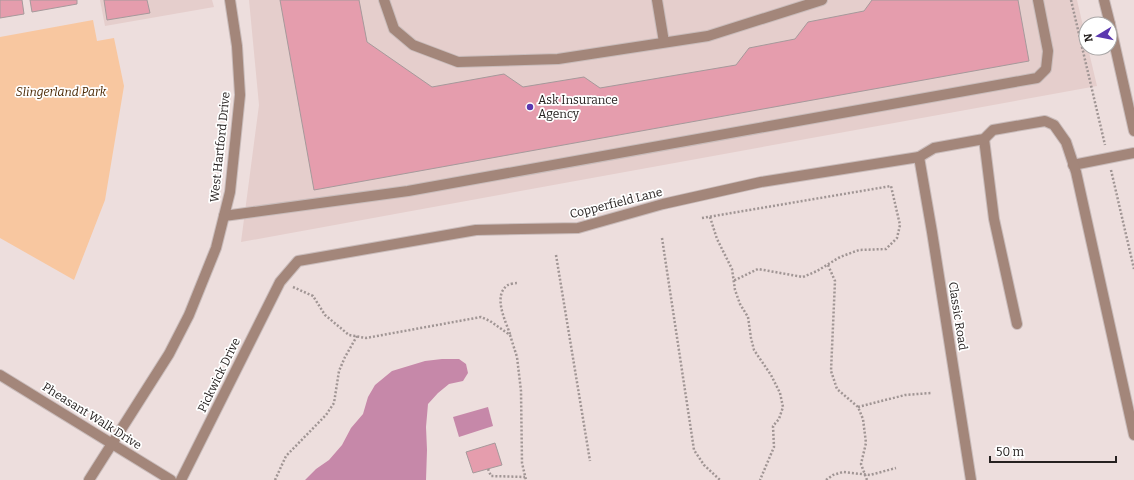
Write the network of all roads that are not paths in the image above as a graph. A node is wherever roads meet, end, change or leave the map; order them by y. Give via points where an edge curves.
1 (230, 0) edge
2 (384, 0) edge
3 (657, 0) edge
4 (822, 0) edge
5 (1038, 0) edge
6 (1104, 0) edge
7 (1108, 16) edge
8 (664, 42) junction
9 (1117, 56) edge
10 (1134, 132) edge
11 (984, 139) junction
12 (1134, 153) edge
13 (919, 157) junction
14 (1074, 165) junction
15 (224, 216) junction
16 (280, 282) joint
17 (1017, 324) dead end
18 (0, 375) edge
19 (1134, 435) edge
20 (112, 444) junction
21 (89, 480) edge
22 (171, 480) edge
23 (181, 480) edge
24 (971, 480) edge

1 - 15 street, West Hartford Drive via 237,46 240,95 230,192
2 - 8 street via 394,29 413,45 458,62 558,59
3 - 8 street
4 - 8 street via 708,36
5 - 15 street via 1048,51 1046,69 1037,78 408,191
6 - 7 street
9 - 10 street
11 - 13 street, Copperfield Lane via 934,148
11 - 14 street via 993,130 1045,121 1054,125 1066,142
11 - 17 street via 994,219
12 - 14 street
13 - 16 street, Copperfield Lane via 761,182 663,204 578,228 476,230 298,261
13 - 24 street, Classic Road
14 - 19 street
15 - 20 street, West Hartford Drive via 216,248 189,315
16 - 23 street, Pickwick Drive
18 - 20 street, Pheasant Walk Drive
20 - 21 street, West Hartford Drive
20 - 22 street, Pheasant Walk Drive

